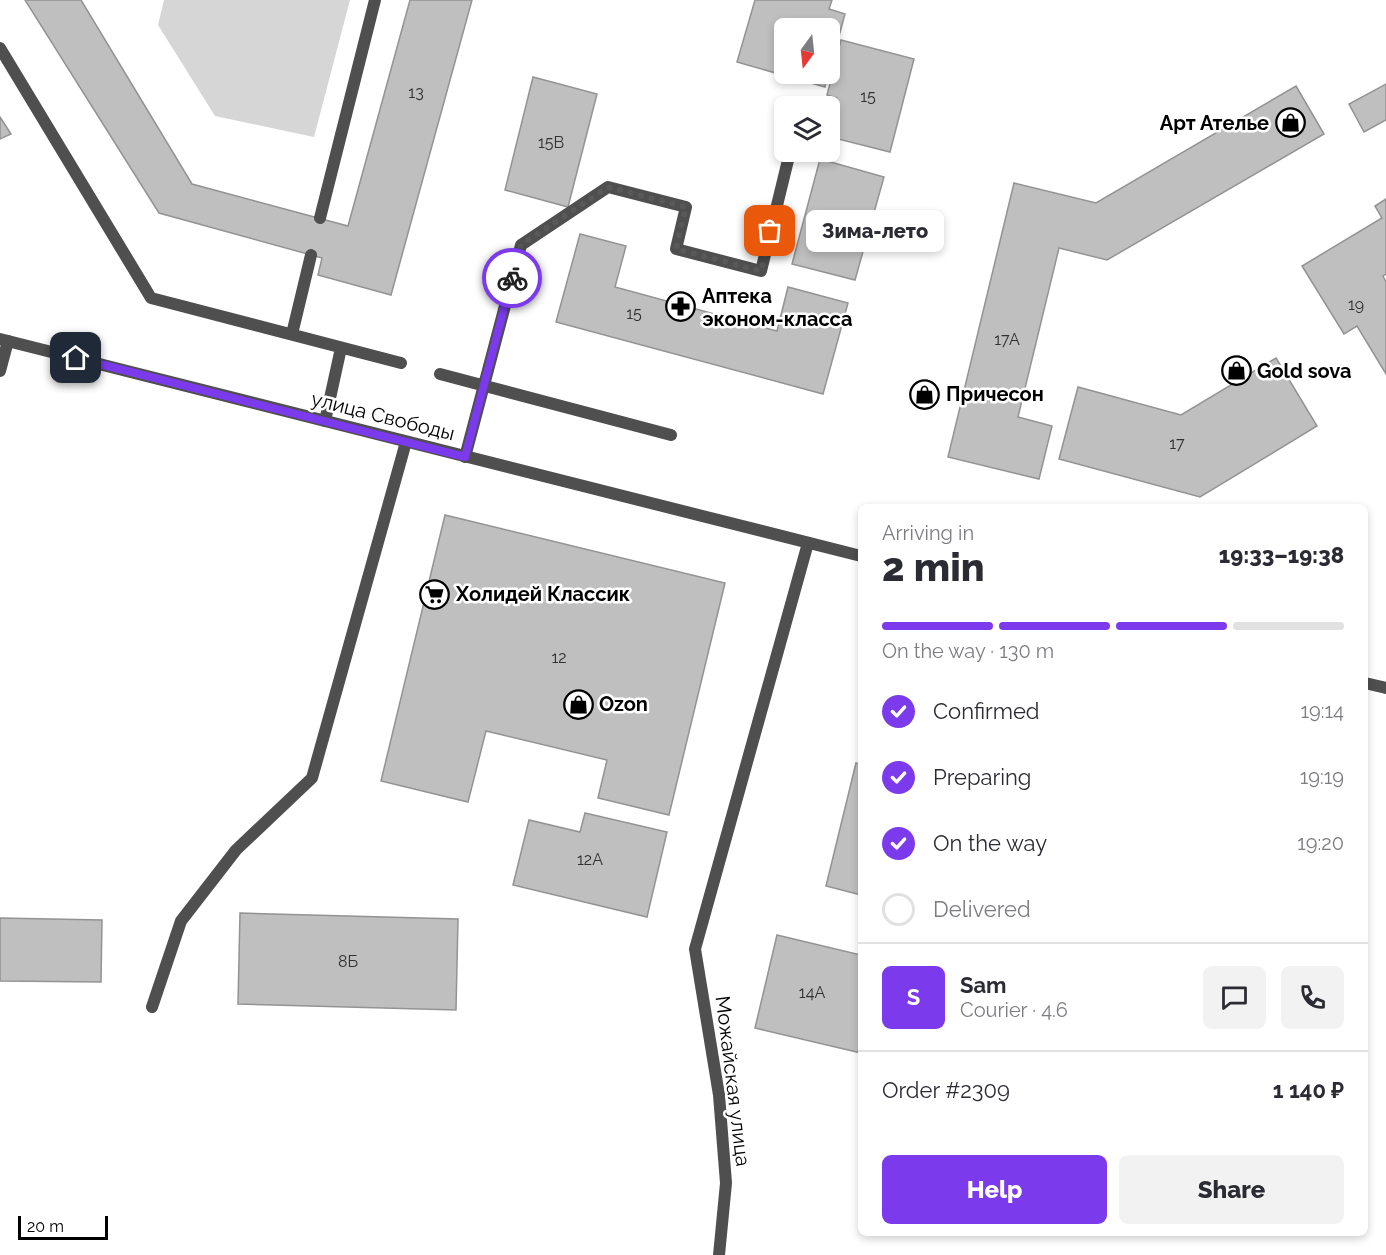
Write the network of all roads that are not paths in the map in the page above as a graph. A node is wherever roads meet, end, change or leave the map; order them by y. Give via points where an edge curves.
1 (375, 0) edge
2 (0, 48) edge
3 (788, 162) edge
4 (320, 218) dead end
5 (311, 255) dead end
6 (292, 334) junction
7 (4, 340) edge
8 (341, 348) junction
9 (401, 363) dead end
10 (0, 371) edge
11 (440, 374) dead end
12 (484, 386) junction
13 (325, 421) junction
14 (671, 435) dead end
15 (406, 442) junction
16 (465, 457) junction
17 (808, 543) junction
18 (858, 555) edge
19 (1368, 684) edge
20 (1386, 688) edge
21 (152, 1007) dead end
22 (719, 1255) edge

1 - 4 street
2 - 6 street via 151,298
3 - 12 street via 761,271 676,249 686,207 608,187 521,245
5 - 6 street
6 - 8 street
7 - 10 street
7 - 13 street, улица Свободы
8 - 9 street
8 - 13 street
11 - 12 street
12 - 14 street
12 - 16 street
13 - 15 street, улица Свободы
15 - 16 street, улица Свободы
15 - 21 street via 312,778 236,850 181,921
16 - 17 street, улица Свободы
17 - 18 street, улица Свободы
17 - 22 street, Можайская улица via 695,949 719,1095 726,1183
19 - 20 street

